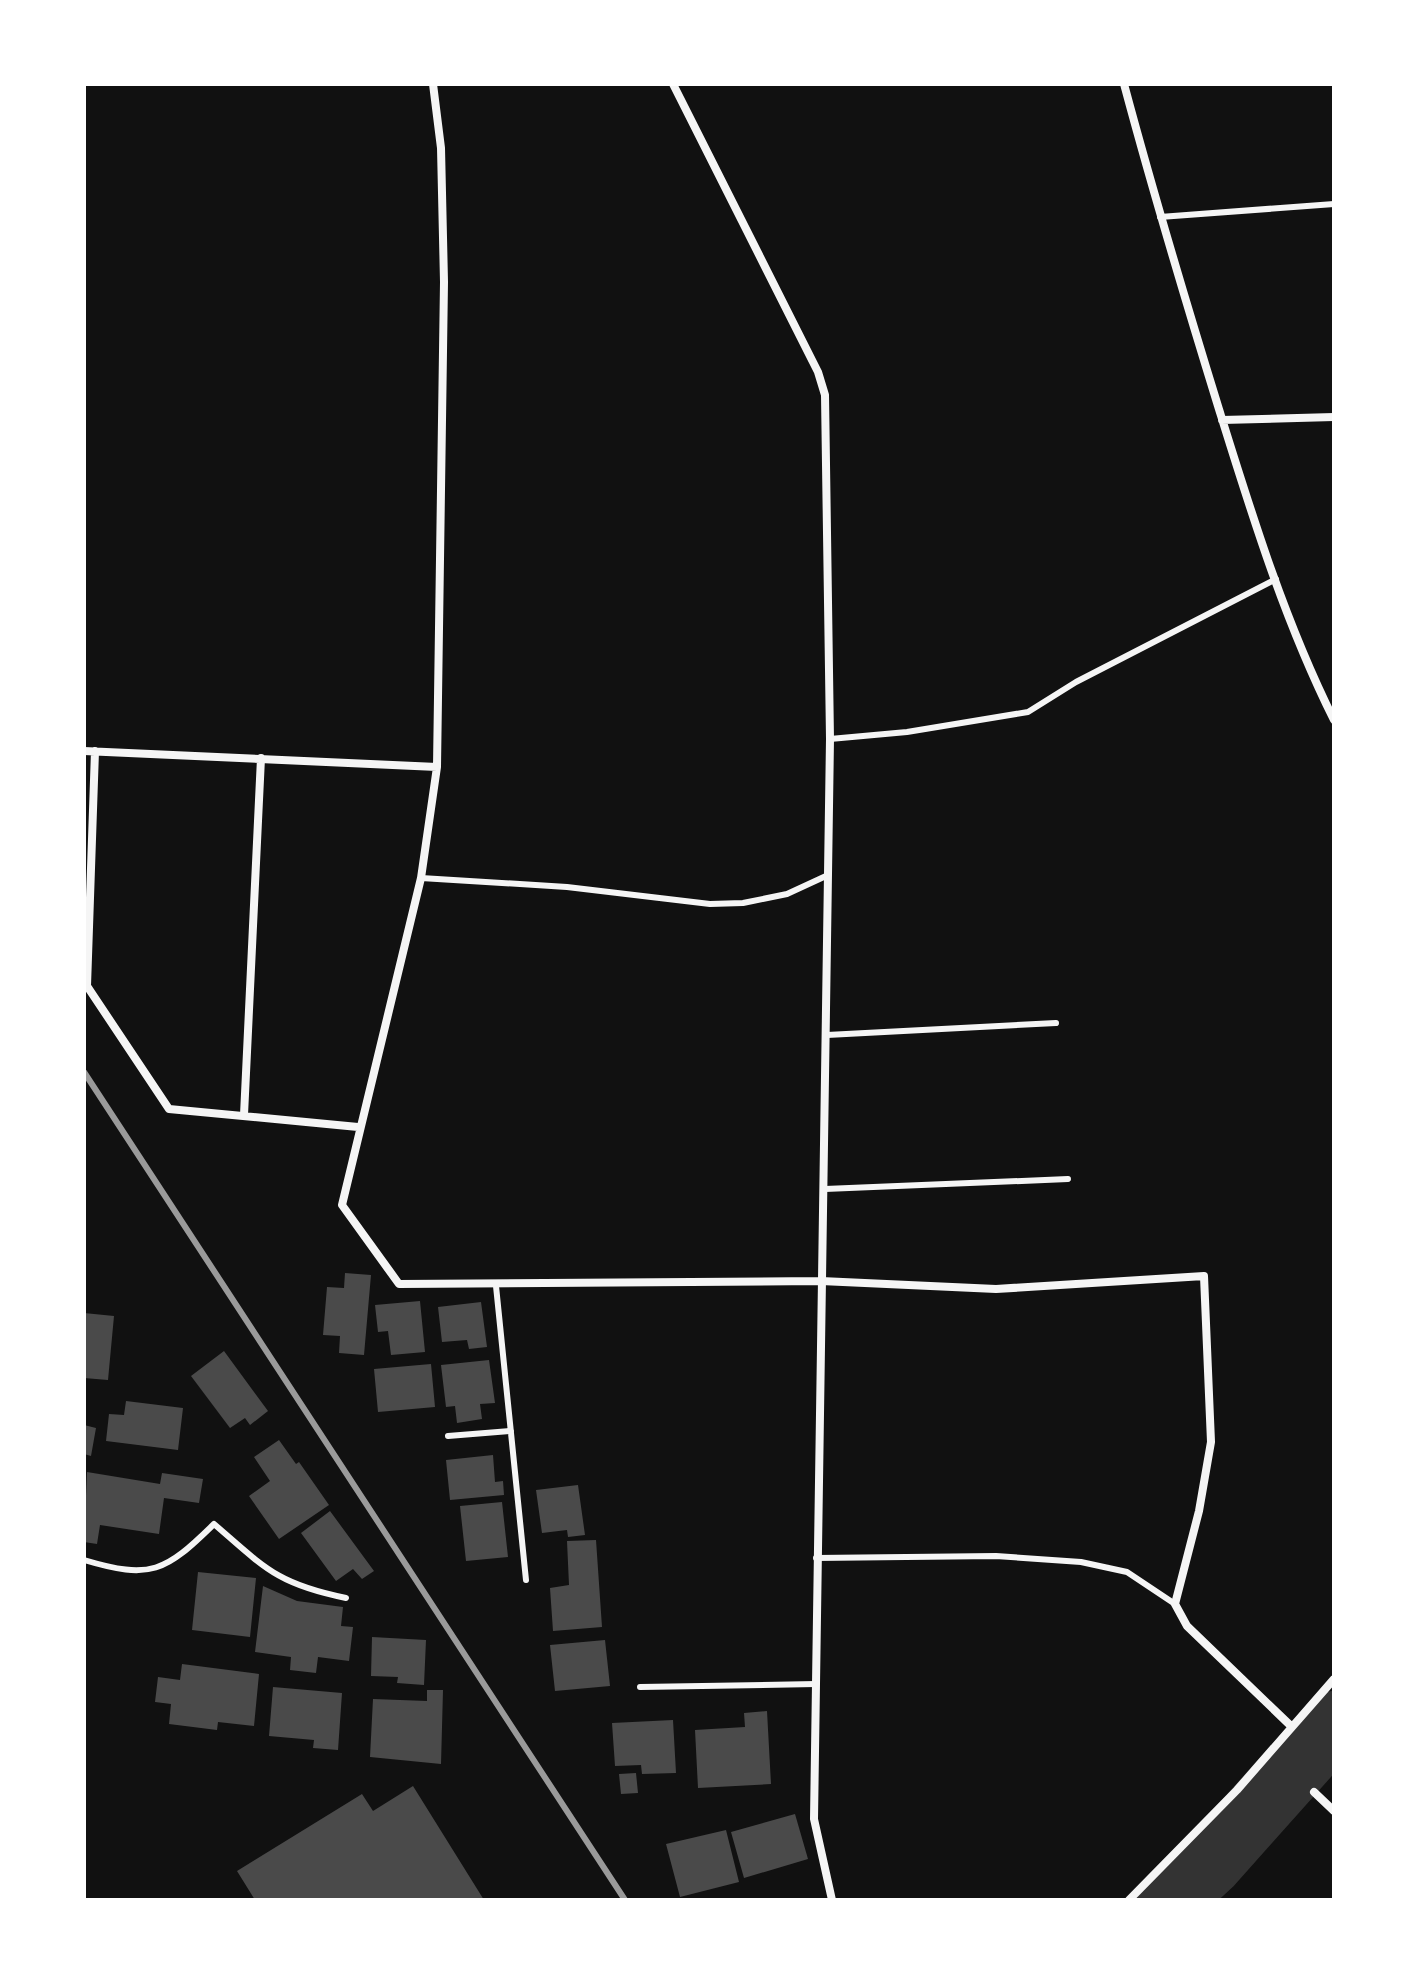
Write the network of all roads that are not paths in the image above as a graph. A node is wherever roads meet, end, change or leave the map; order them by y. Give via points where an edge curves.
1 (433, 84) edge
2 (673, 84) edge
3 (1124, 84) edge
4 (1334, 204) edge
5 (1160, 217) junction
6 (1334, 417) edge
7 (1222, 420) junction
8 (1276, 579) junction
9 (1334, 720) edge
10 (830, 739) junction
11 (84, 751) edge
12 (95, 751) junction
13 (261, 758) junction
14 (437, 767) junction
15 (826, 876) junction
16 (421, 878) junction
17 (1056, 1023) dead end
18 (827, 1035) junction
19 (244, 1115) junction
20 (358, 1127) junction
21 (1068, 1179) dead end
22 (825, 1189) junction
23 (821, 1281) junction
24 (496, 1286) junction
25 (511, 1431) junction
26 (448, 1436) dead end
27 (816, 1558) junction
28 (84, 1560) edge
29 (526, 1580) dead end
30 (346, 1598) dead end
31 (1175, 1604) junction
32 (1334, 1679) edge
33 (816, 1684) junction
34 (640, 1687) dead end
35 (1292, 1727) junction
36 (1314, 1792) dead end
37 (1334, 1811) edge
38 (832, 1900) edge
39 (1129, 1900) edge

1 - 14 street via 441,148 444,282
2 - 10 street via 825,395
3 - 5 street
4 - 5 lane
5 - 7 street
6 - 7 street
7 - 8 street
8 - 9 street via 1307,665
8 - 10 lane via 1028,712
10 - 15 street
11 - 12 street
12 - 13 street
12 - 19 street via 87,986 169,1109
13 - 14 street
13 - 19 street
14 - 16 street
15 - 16 lane via 787,894 710,904 567,887
15 - 18 street
16 - 20 street
17 - 18 lane
18 - 22 street
19 - 20 street
20 - 24 street via 342,1205 399,1284
21 - 22 lane
22 - 23 street
23 - 24 street
23 - 27 street
23 - 31 street via 996,1289 1204,1276 1211,1442
24 - 25 lane
25 - 26 lane
25 - 29 lane
27 - 31 lane via 996,1556 1081,1562 1127,1572
27 - 33 street
28 - 30 lane via 119,1571 154,1571 183,1555 214,1524 275,1577
31 - 35 street via 1187,1626
32 - 35 street
33 - 34 lane
33 - 38 street via 814,1819
35 - 39 street
36 - 37 street

